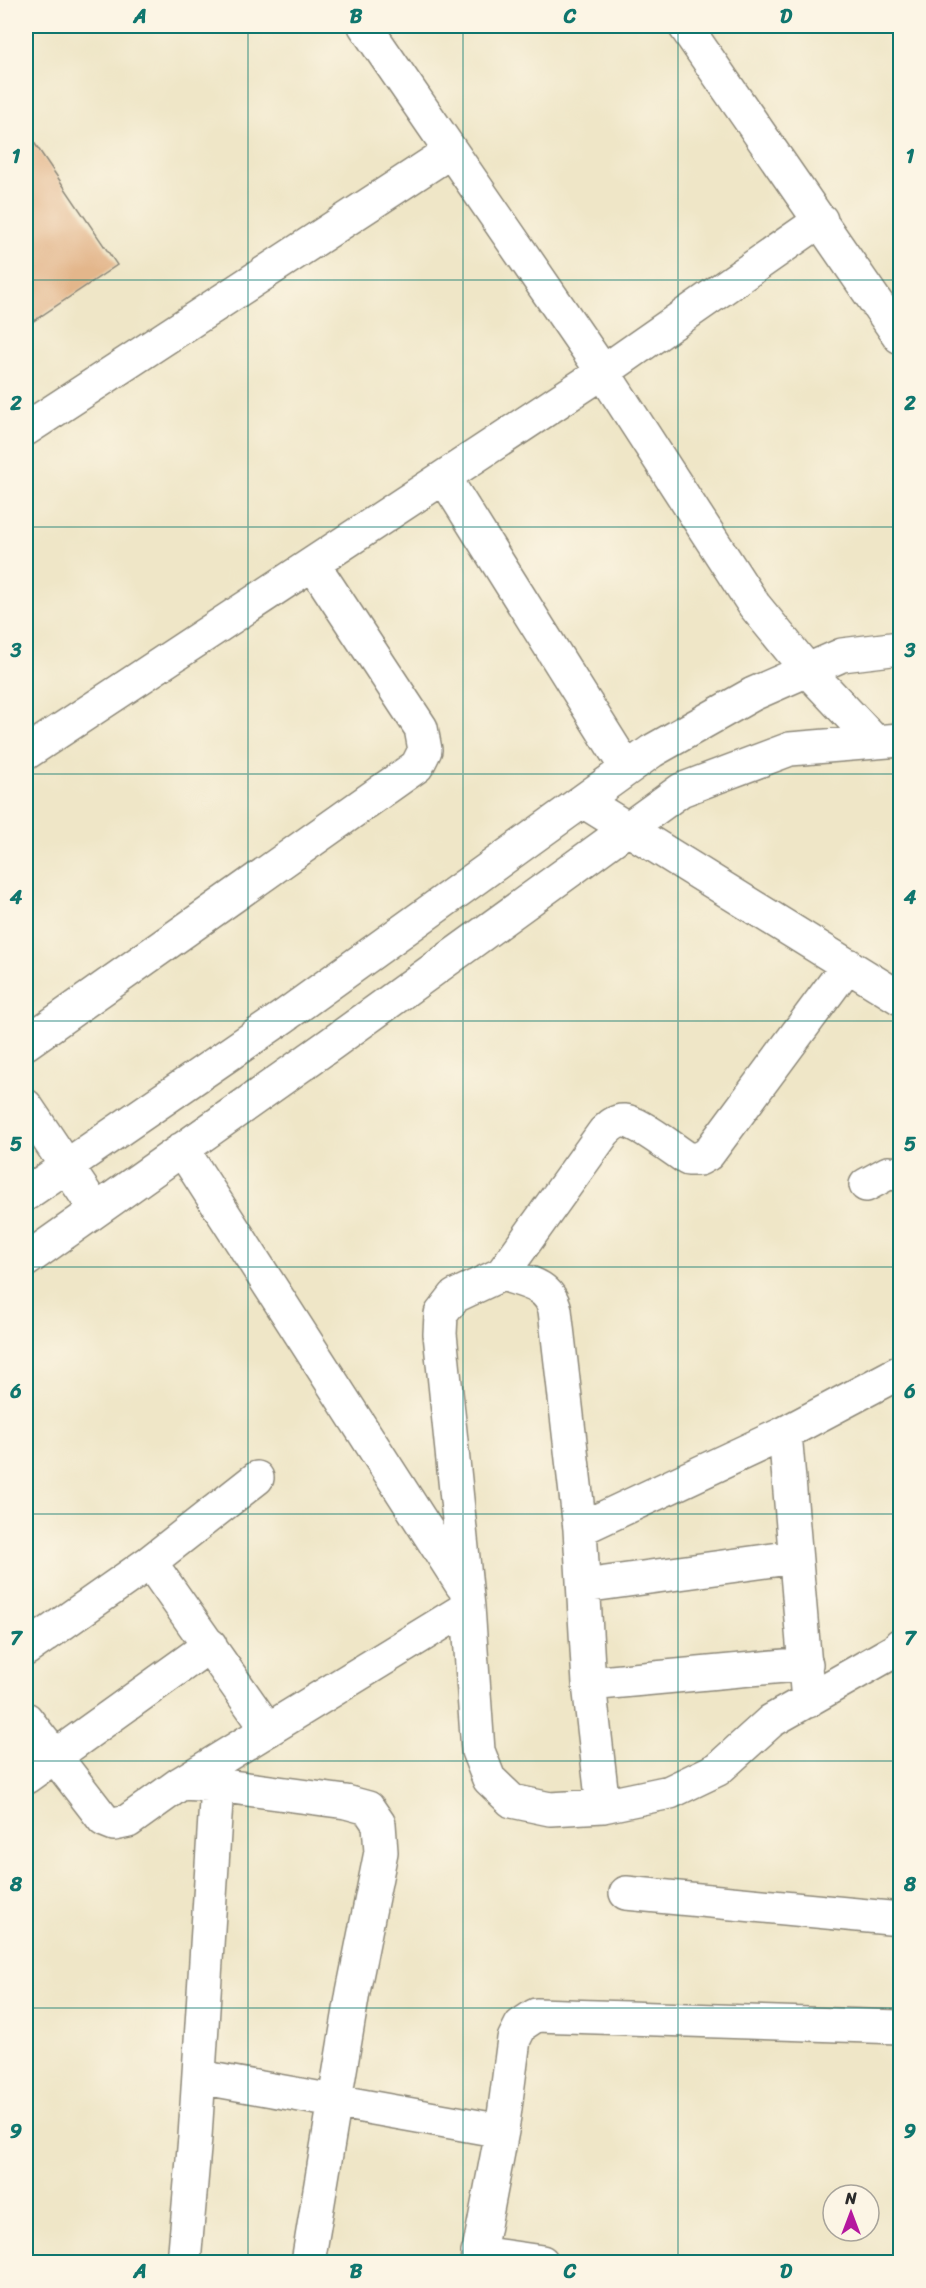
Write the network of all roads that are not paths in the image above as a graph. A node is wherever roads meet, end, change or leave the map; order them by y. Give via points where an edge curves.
1 (364, 26) edge
2 (685, 26) edge
3 (451, 151) junction
4 (821, 220) junction
5 (900, 337) edge
6 (603, 372) junction
7 (26, 429) edge
8 (444, 477) junction
9 (313, 564) junction
10 (900, 648) edge
11 (807, 670) junction
12 (888, 741) edge
13 (26, 753) edge
14 (627, 769) junction
15 (583, 801) junction
16 (628, 829) junction
17 (849, 965) junction
18 (900, 998) edge
19 (26, 1043) edge
20 (26, 1106) edge
21 (183, 1149) junction
22 (65, 1166) junction
23 (900, 1174) edge
24 (866, 1185) dead end
25 (26, 1194) edge
26 (96, 1210) junction
27 (26, 1260) edge
28 (502, 1274) junction
29 (899, 1382) edge
30 (785, 1433) junction
31 (257, 1478) dead end
32 (580, 1529) junction
33 (795, 1557) junction
34 (150, 1562) junction
35 (584, 1586) junction
36 (466, 1598) junction
37 (210, 1645) junction
38 (900, 1645) edge
39 (26, 1649) edge
40 (806, 1664) junction
41 (589, 1684) junction
42 (808, 1701) junction
43 (26, 1719) edge
44 (268, 1731) junction
45 (56, 1757) junction
46 (26, 1777) edge
47 (182, 1783) junction
48 (217, 1785) junction
49 (603, 1806) junction
50 (626, 1893) dead end
51 (900, 1919) edge
52 (900, 2027) edge
53 (199, 2077) junction
54 (335, 2101) junction
55 (502, 2131) junction
56 (478, 2258) edge
57 (183, 2262) edge
58 (308, 2262) edge
59 (542, 2262) edge

1 - 3 street
2 - 4 street
3 - 6 street
3 - 7 street
4 - 5 street
4 - 6 street
6 - 8 street
6 - 11 street via 754,605
8 - 9 street
8 - 14 street
9 - 13 street
9 - 19 street via 421,728 425,750 417,766
10 - 11 street via 842,655
11 - 12 street
11 - 14 street via 753,694
12 - 16 street via 790,749 681,790
14 - 15 street
15 - 16 street
15 - 22 street via 283,1017
16 - 17 street
16 - 21 street
17 - 18 street
17 - 28 street via 708,1154 688,1159 636,1125 614,1123
20 - 22 street
21 - 26 street
21 - 36 street
22 - 25 street
22 - 26 street
23 - 24 street via 888,1173
26 - 27 street
28 - 32 street via 545,1291 552,1298
28 - 36 street via 455,1296 441,1314
29 - 30 street
30 - 32 street
30 - 33 street
31 - 34 street
32 - 35 street
33 - 35 street
33 - 40 street
34 - 37 street
34 - 39 street
35 - 41 street
36 - 44 street
36 - 49 street via 478,1750 489,1779 512,1801 550,1809
37 - 44 street
37 - 45 street
38 - 42 street
40 - 41 street
40 - 42 street
41 - 49 street
42 - 49 street via 771,1721 718,1769 670,1792
43 - 45 street
44 - 47 street
45 - 46 street
45 - 47 street via 104,1820 114,1824 128,1821
47 - 48 street
48 - 53 street
48 - 54 street via 346,1802 368,1808 379,1824 381,1852
50 - 51 street
52 - 55 street via 536,2015 521,2025 514,2039
53 - 54 street
53 - 57 street
54 - 55 street
54 - 58 street
55 - 56 street
56 - 59 street

